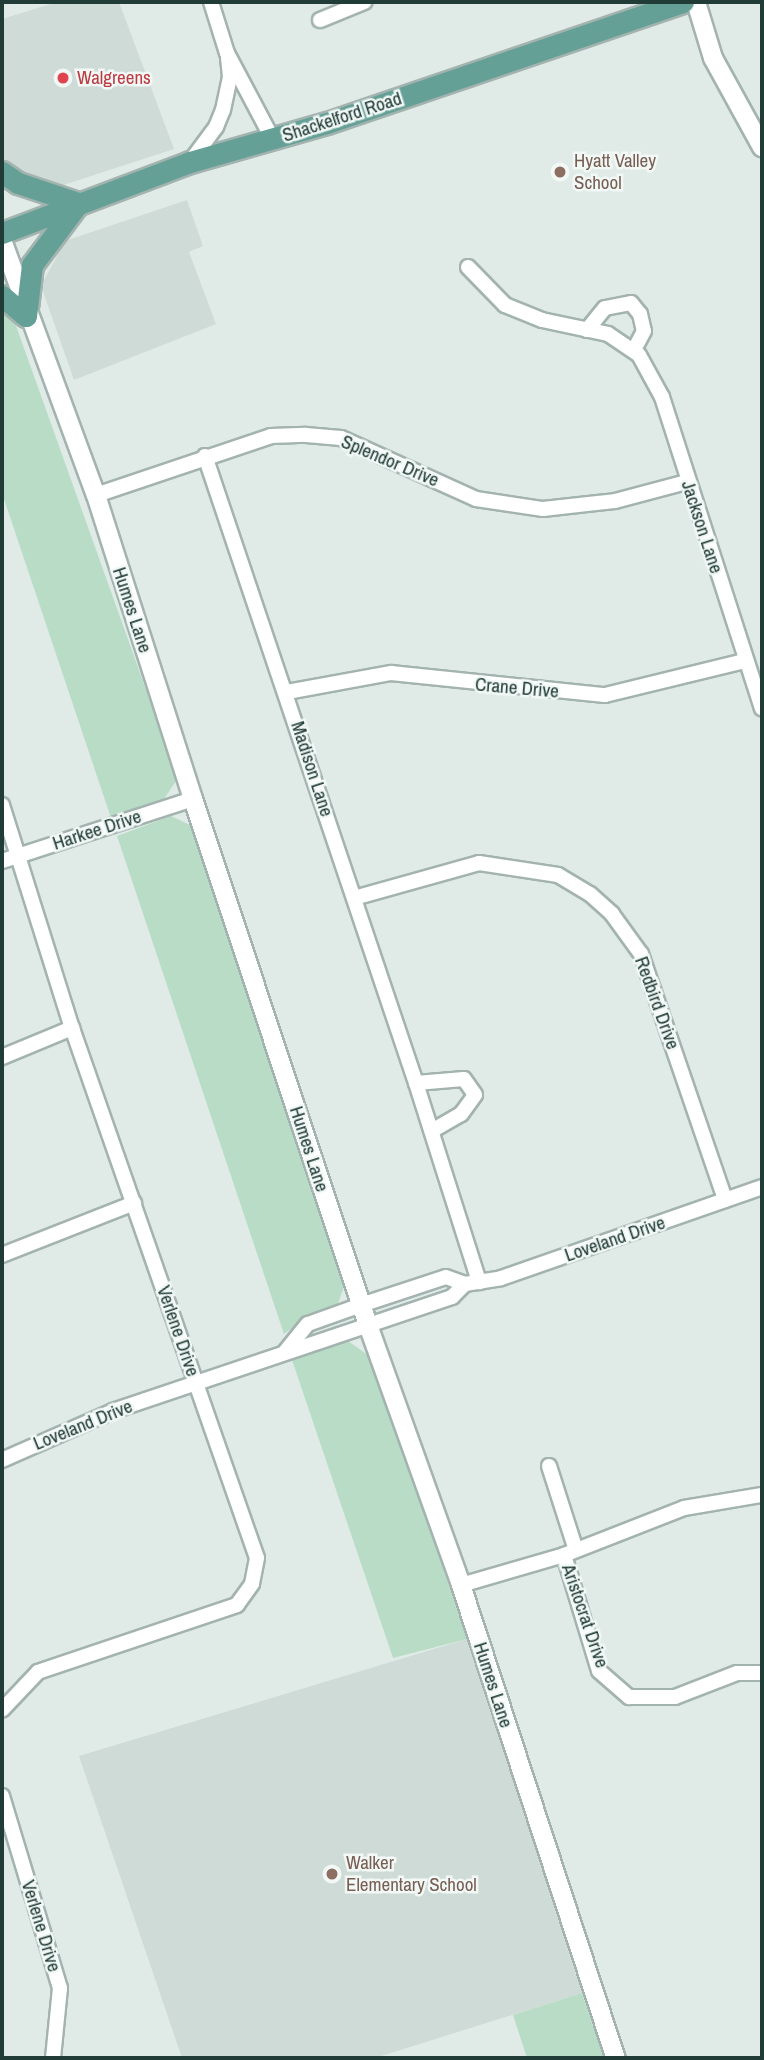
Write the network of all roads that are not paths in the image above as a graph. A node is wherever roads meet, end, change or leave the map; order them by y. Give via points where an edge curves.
1 (211, 2) edge
2 (364, 2) edge
3 (683, 2) edge
4 (696, 2) edge
5 (320, 20) dead end
6 (227, 53) junction
7 (273, 140) junction
8 (762, 147) edge
9 (190, 162) junction
10 (2, 172) edge
11 (78, 203) junction
12 (2, 233) edge
13 (2, 240) edge
14 (468, 267) dead end
15 (2, 296) edge
16 (26, 316) junction
17 (586, 330) junction
18 (634, 350) junction
19 (205, 456) junction
20 (687, 482) junction
21 (96, 495) junction
22 (745, 661) junction
23 (287, 692) junction
24 (762, 708) edge
25 (192, 799) junction
26 (2, 805) edge
27 (19, 855) junction
28 (2, 861) edge
29 (354, 898) junction
30 (72, 1028) junction
31 (2, 1057) edge
32 (416, 1083) junction
33 (432, 1131) junction
34 (762, 1187) edge
35 (725, 1200) junction
36 (134, 1203) junction
37 (2, 1255) edge
38 (472, 1283) junction
39 (361, 1305) junction
40 (368, 1325) junction
41 (285, 1352) junction
42 (196, 1382) junction
43 (2, 1460) edge
44 (549, 1465) dead end
45 (762, 1494) edge
46 (570, 1552) junction
47 (461, 1585) junction
48 (762, 1673) edge
49 (2, 1710) edge
50 (2, 1796) edge
51 (54, 2058) edge
52 (616, 2058) edge

1 - 6 street
2 - 5 street
3 - 7 main road, Shackelford Road
4 - 8 street via 713,58
6 - 7 street
6 - 9 street via 230,77 223,110
7 - 9 main road, Shackelford Road
9 - 11 main road, Shackelford Road
10 - 11 main road via 18,183
11 - 12 main road, Shackelford Road
11 - 16 main road via 32,265
13 - 16 street, Humes Lane
14 - 17 street via 505,305 541,320
15 - 16 main road
16 - 21 street, Humes Lane
17 - 18 street via 608,334
17 - 18 street via 605,308 631,303 640,314 644,331
18 - 20 street, Jackson Lane via 662,397
19 - 20 street, Splendor Drive via 271,436 341,438 476,499 543,509 615,500
19 - 21 street, Splendor Drive
19 - 23 street, Madison Lane
20 - 22 street, Jackson Lane
21 - 25 street, Humes Lane
22 - 23 street, Crane Drive via 605,695 391,673
22 - 24 street, Jackson Lane
23 - 29 street, Madison Lane
25 - 27 street, Harkee Drive
25 - 39 street, Humes Lane
26 - 27 street, Verlene Drive
27 - 28 street, Harkee Drive
27 - 30 street, Verlene Drive
29 - 32 street, Madison Lane
29 - 35 street, Redbird Drive via 479,863 558,875 590,894 612,914 641,954
30 - 31 street
30 - 36 street, Verlene Drive
32 - 33 street, Madison Lane
32 - 33 street via 464,1079 475,1095 461,1114
33 - 38 street, Madison Lane
34 - 35 street, Loveland Drive
35 - 38 street, Loveland Drive
36 - 37 street
36 - 42 street, Verlene Drive
38 - 39 street, Loveland Drive via 446,1277
38 - 40 street, Loveland Drive via 452,1297
39 - 40 street, Humes Lane
39 - 41 street, Loveland Drive via 308,1324
40 - 41 street, Loveland Drive
40 - 47 street, Humes Lane
41 - 42 street, Loveland Drive
42 - 43 street, Loveland Drive via 113,1411
42 - 49 street, Verlene Drive via 257,1558 252,1584 228,1610 37,1672
44 - 46 street, Aristocrat Drive
45 - 46 street via 684,1508
46 - 47 street
46 - 48 street, Aristocrat Drive via 599,1671 629,1697 675,1698 737,1673
47 - 52 street, Humes Lane
50 - 51 street, Verlene Drive via 60,1988

